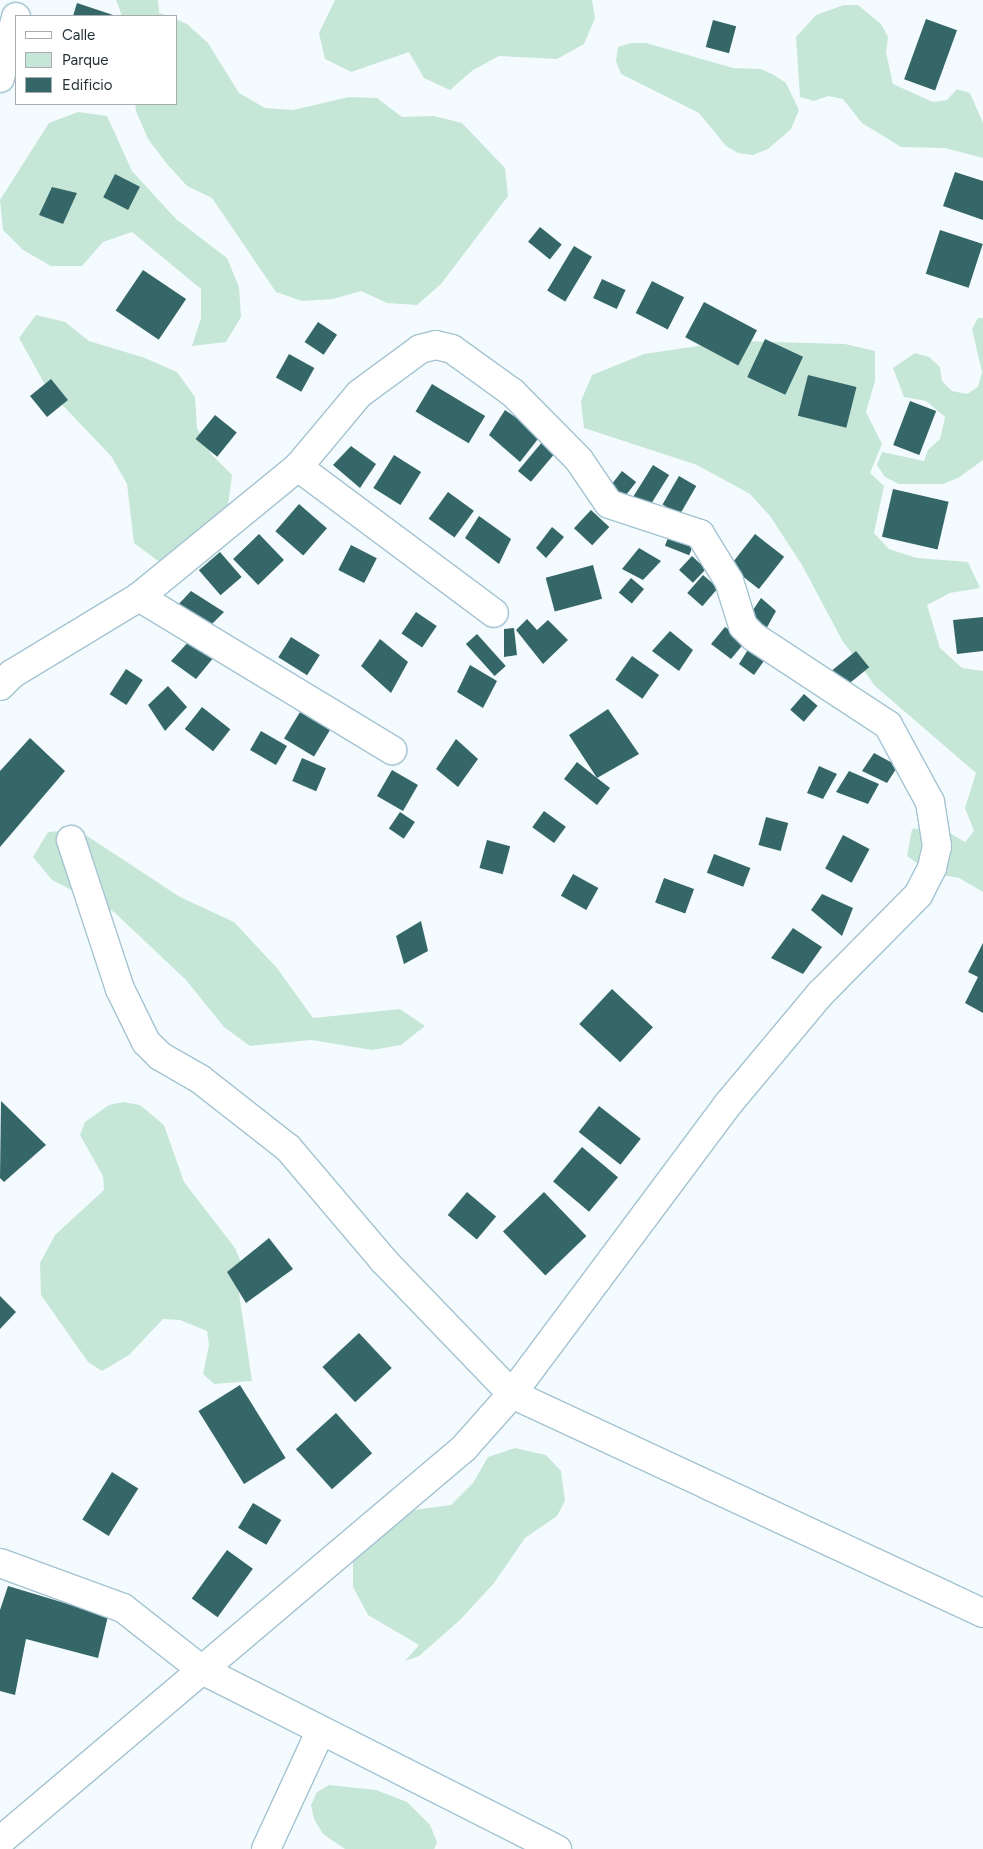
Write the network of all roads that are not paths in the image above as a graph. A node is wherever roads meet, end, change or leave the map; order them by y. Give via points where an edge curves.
1 (22, 0) edge
2 (17, 15) edge
3 (15, 21) edge
4 (0, 78) edge
5 (298, 467) junction
6 (139, 597) junction
7 (494, 613) dead end
8 (0, 686) edge
9 (392, 750) dead end
10 (71, 840) dead end
11 (512, 1394) junction
12 (0, 1563) edge
13 (983, 1613) edge
14 (202, 1670) junction
15 (320, 1732) junction
16 (0, 1842) edge
17 (266, 1849) edge
18 (557, 1849) edge

1 - 2 street
3 - 4 street
5 - 6 street
5 - 7 street
5 - 11 street via 359,394 420,348 436,345 452,349 520,400 579,460 609,504 700,534 729,581 744,626 754,637 888,725 930,802 936,821 937,846 932,868 918,894 820,994 728,1104
6 - 8 street via 12,674
6 - 9 street
10 - 11 street via 120,989 146,1042 160,1056 200,1079 288,1148 384,1261
11 - 13 street
11 - 14 street via 464,1448
12 - 14 street via 123,1608
14 - 15 street
14 - 16 street
15 - 17 street
15 - 18 street

